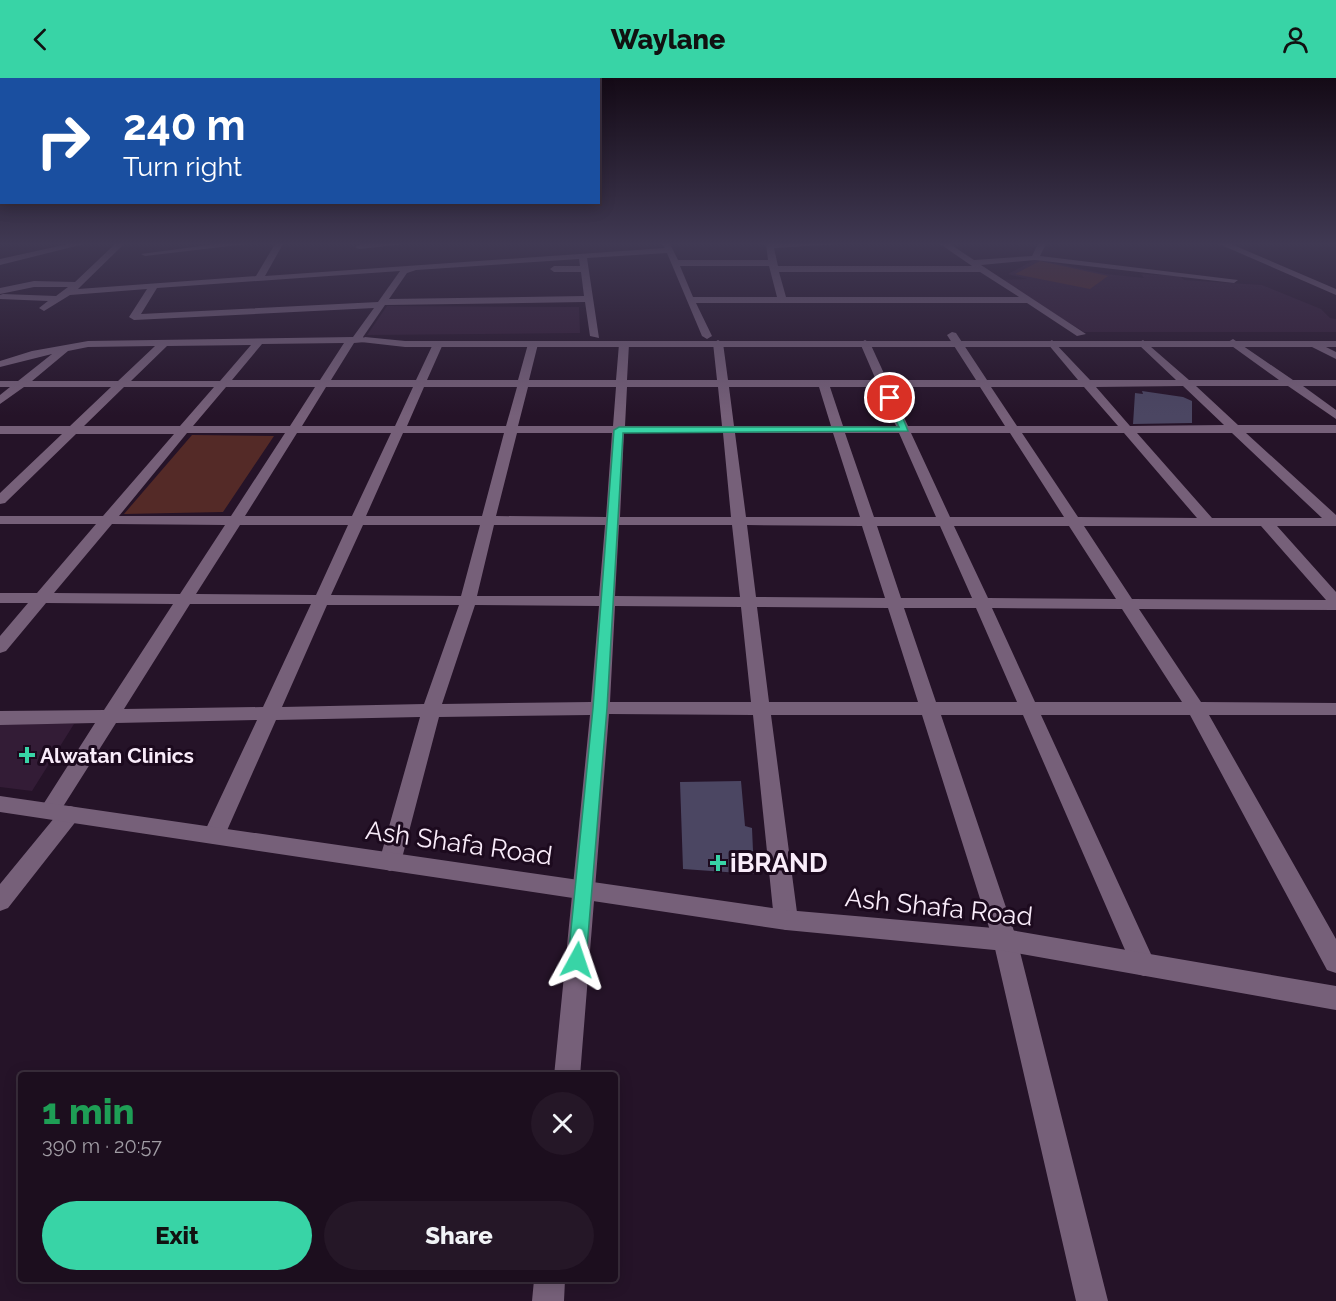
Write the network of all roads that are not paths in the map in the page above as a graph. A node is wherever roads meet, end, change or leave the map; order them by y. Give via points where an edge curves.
1 (55, 301) edge
2 (144, 301) edge
3 (481, 301) edge
4 (589, 301) edge
5 (691, 301) edge
6 (1030, 301) edge
7 (381, 303) junction
8 (44, 308) dead end
9 (1081, 334) junction
10 (1336, 335) edge
11 (595, 336) junction
12 (955, 339) junction
13 (260, 340) junction
14 (358, 340) junction
15 (712, 340) junction
16 (166, 341) junction
17 (1233, 342) junction
18 (865, 343) junction
19 (1052, 343) junction
20 (1143, 343) junction
21 (438, 344) junction
22 (533, 344) junction
23 (624, 344) junction
24 (1314, 344) junction
25 (1336, 344) edge
26 (65, 348) junction
27 (1336, 356) edge
28 (0, 364) edge
29 (1185, 382) junction
30 (1290, 382) junction
31 (121, 383) junction
32 (224, 383) junction
33 (323, 383) junction
34 (420, 383) junction
35 (522, 383) junction
36 (622, 383) junction
37 (722, 383) junction
38 (823, 383) junction
39 (883, 383) junction
40 (983, 383) junction
41 (1086, 383) junction
42 (1336, 383) edge
43 (0, 384) edge
44 (21, 384) junction
45 (0, 401) edge
46 (1336, 416) edge
47 (904, 429) junction
48 (1014, 429) junction
49 (1127, 429) junction
50 (1235, 429) junction
51 (1336, 429) edge
52 (0, 430) edge
53 (72, 430) junction
54 (184, 430) junction
55 (293, 430) junction
56 (399, 430) junction
57 (510, 430) junction
58 (619, 430) junction
59 (728, 430) junction
60 (838, 430) junction
61 (0, 500) edge
62 (0, 520) edge
63 (108, 520) junction
64 (235, 521) junction
65 (358, 522) junction
66 (487, 522) junction
67 (612, 522) junction
68 (739, 522) junction
69 (1335, 522) edge
70 (868, 523) junction
71 (946, 523) junction
72 (1075, 523) junction
73 (1209, 523) junction
74 (1266, 524) junction
75 (0, 598) edge
76 (41, 599) junction
77 (184, 599) junction
78 (321, 600) junction
79 (468, 600) junction
80 (608, 601) junction
81 (748, 602) junction
82 (895, 603) junction
83 (982, 603) junction
84 (1336, 603) edge
85 (1128, 604) junction
86 (0, 647) edge
87 (600, 708) junction
88 (760, 708) junction
89 (929, 708) junction
90 (1030, 708) junction
91 (1196, 709) junction
92 (1336, 709) edge
93 (431, 711) junction
94 (270, 714) junction
95 (109, 717) junction
96 (0, 718) edge
97 (0, 804) edge
98 (59, 812) junction
99 (214, 835) junction
100 (390, 861) junction
101 (583, 890) junction
102 (0, 901) edge
103 (786, 920) junction
104 (1005, 940) junction
105 (1336, 962) edge
106 (1144, 964) junction
107 (1336, 998) edge
108 (567, 1072) edge
109 (550, 1282) edge
110 (548, 1301) edge
111 (1092, 1301) edge

1 - 8 street
2 - 7 street via 134,317
3 - 7 street
4 - 11 street
5 - 15 street
6 - 9 street
7 - 14 street
9 - 10 street
9 - 12 street
11 - 14 street via 412,336
11 - 15 street
12 - 15 street
12 - 18 street
12 - 19 street
12 - 40 street
13 - 14 street
13 - 16 street
13 - 32 street
14 - 21 street
14 - 33 street
15 - 18 street
15 - 23 street
15 - 37 street
16 - 26 street
16 - 31 street
17 - 20 street
17 - 24 street
17 - 30 street
18 - 39 street
19 - 20 street
19 - 41 street
20 - 29 street
21 - 22 street
21 - 34 street
22 - 23 street
22 - 35 street
23 - 36 street
24 - 25 street
24 - 27 street
26 - 28 street
26 - 44 street
29 - 30 street
29 - 41 street
29 - 50 street
30 - 42 street
30 - 46 street
31 - 32 street
31 - 44 street
31 - 53 street
32 - 33 street
32 - 54 street
33 - 34 street
33 - 55 street
34 - 35 street
34 - 56 street
35 - 36 street
35 - 57 street
36 - 37 street
36 - 58 street
37 - 38 street
37 - 59 street
38 - 39 street
38 - 60 street
39 - 40 street
39 - 47 street
40 - 41 street
40 - 48 street
41 - 49 street
43 - 44 street
44 - 45 street
47 - 48 street
47 - 60 street
47 - 71 street
48 - 49 street
48 - 72 street
49 - 50 street
49 - 73 street
50 - 51 street
50 - 69 street
52 - 53 street
53 - 54 street
53 - 61 street
54 - 55 street
54 - 63 street
55 - 56 street
55 - 64 street
56 - 57 street
56 - 65 street
57 - 58 street
57 - 66 street
58 - 59 street
58 - 67 street
59 - 60 street
59 - 68 street
60 - 70 street
62 - 63 street
63 - 64 street
63 - 76 street
64 - 65 street
64 - 77 street
65 - 66 street
65 - 78 street
66 - 67 street
66 - 79 street
67 - 68 street
67 - 80 street
68 - 70 street
68 - 81 street
69 - 74 street
70 - 71 street
70 - 82 street
71 - 72 street
71 - 83 street
72 - 73 street
72 - 85 street
73 - 74 street
74 - 84 street
75 - 76 street
76 - 77 street
76 - 86 street
77 - 78 street
77 - 95 street
78 - 79 street
78 - 94 street
79 - 80 street
79 - 93 street
80 - 81 street
80 - 87 street
81 - 82 street
81 - 88 street
82 - 83 street
82 - 89 street
83 - 85 street
83 - 90 street
84 - 85 street
85 - 91 street
87 - 88 street
87 - 93 street
87 - 101 street
88 - 89 street
88 - 103 street
89 - 90 street
89 - 104 street
90 - 91 street
90 - 106 street
91 - 92 street
91 - 105 street
93 - 94 street
93 - 100 street
94 - 95 street
94 - 99 street
95 - 96 street
95 - 98 street
97 - 98 street, Ash Shafa Road
98 - 99 street, Ash Shafa Road
98 - 102 street
99 - 100 street, Ash Shafa Road
100 - 101 street, Ash Shafa Road
101 - 103 street, Ash Shafa Road
101 - 108 street
103 - 104 street, Ash Shafa Road
104 - 106 street, Ash Shafa Road
104 - 111 street
106 - 107 street, Ash Shafa Road
109 - 110 street

